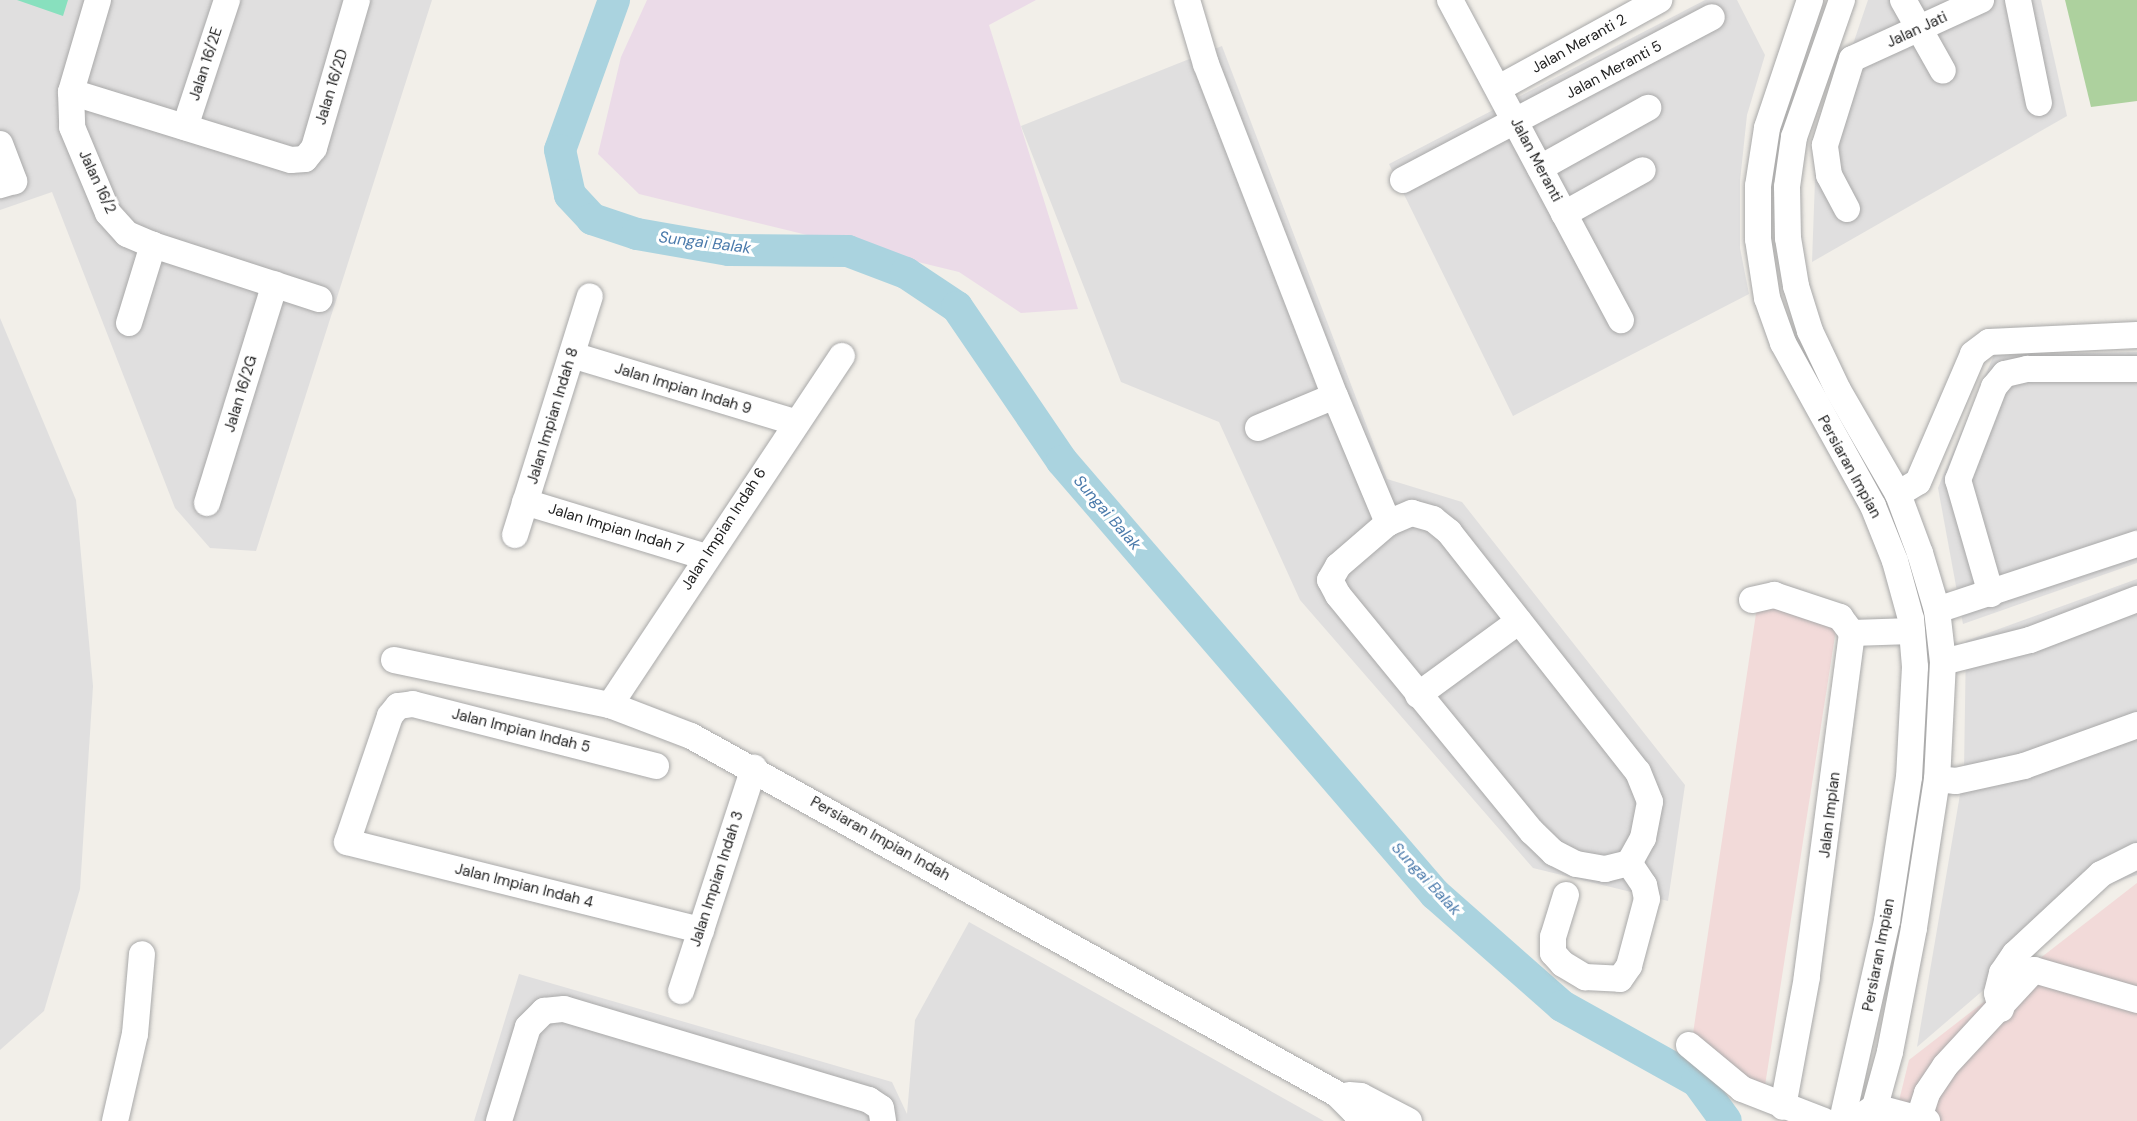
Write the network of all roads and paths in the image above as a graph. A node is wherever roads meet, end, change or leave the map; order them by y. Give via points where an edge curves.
1 (98, 0) edge
2 (227, 0) edge
3 (357, 0) edge
4 (1187, 0) edge
5 (1450, 0) edge
6 (1659, 0) edge
7 (1810, 0) edge
8 (1842, 0) edge
9 (1903, 0) edge
10 (1981, 0) edge
11 (2018, 0) edge
12 (1712, 17) dead end
13 (1919, 29) junction
14 (1796, 38) junction
15 (1823, 49) junction
16 (1852, 59) junction
17 (1943, 71) dead end
18 (1499, 88) junction
19 (71, 92) junction
20 (2039, 103) dead end
21 (1648, 108) dead end
22 (1515, 122) junction
23 (185, 127) junction
24 (2, 153) edge
25 (1540, 168) junction
26 (1643, 170) dead end
27 (1403, 180) dead end
28 (7, 183) edge
29 (1847, 209) dead end
30 (1564, 213) junction
31 (153, 245) junction
32 (274, 284) junction
33 (590, 296) dead end
34 (319, 299) dead end
35 (1621, 320) dead end
36 (129, 323) dead end
37 (2137, 335) edge
38 (572, 356) junction
39 (842, 356) dead end
40 (2137, 369) edge
41 (1335, 396) junction
42 (794, 422) junction
43 (1258, 428) dead end
44 (1898, 494) junction
45 (525, 502) junction
46 (207, 503) dead end
47 (1388, 523) junction
48 (515, 535) dead end
49 (2137, 544) edge
50 (706, 557) junction
51 (1991, 594) junction
52 (2137, 598) edge
53 (1752, 600) dead end
54 (1937, 610) junction
55 (1519, 621) junction
56 (1912, 631) junction
57 (1852, 633) junction
58 (394, 660) dead end
59 (1943, 662) junction
60 (1418, 695) junction
61 (610, 705) junction
62 (2137, 725) edge
63 (656, 766) dead end
64 (754, 768) junction
65 (1937, 779) junction
66 (347, 843) joint
67 (2137, 856) edge
68 (1629, 863) junction
69 (1566, 895) dead end
70 (701, 930) junction
71 (142, 954) dead end
72 (681, 990) dead end
73 (2137, 1000) edge
74 (2001, 1010) junction
75 (1863, 1042) junction
76 (1689, 1045) dead end
77 (1337, 1094) junction
78 (1783, 1107) junction
79 (1867, 1116) edge
80 (1921, 1120) edge
81 (116, 1121) edge
82 (499, 1121) edge
83 (883, 1121) edge
84 (1371, 1121) edge
85 (1409, 1121) edge
86 (1824, 1121) edge
87 (1842, 1121) edge

1 - 19 street, Jalan 16/2
2 - 23 street, Jalan 16/2E
3 - 23 street, Jalan 16/2D via 314,148 305,159 291,160
4 - 41 street via 1206,64
5 - 18 street, Jalan Meranti
6 - 18 street, Jalan Meranti 2
7 - 14 street, Persiaran Impian
8 - 15 street, Persiaran Impian
9 - 13 street
10 - 13 street, Jalan Jati
11 - 20 street
12 - 22 street, Jalan Meranti 5
13 - 16 street, Jalan Jati
13 - 17 street
14 - 15 street
14 - 56 street, Persiaran Impian via 1767,128 1758,186 1758,239 1767,298 1798,376 1873,506 1895,561
15 - 16 street
15 - 44 street, Persiaran Impian via 1794,137 1787,187 1788,238 1796,286 1824,361
16 - 29 street via 1825,145 1829,175
18 - 22 street, Jalan Meranti
19 - 23 street
19 - 31 street, Jalan 16/2 via 72,127 108,213 127,234
21 - 25 street
22 - 25 street, Jalan Meranti
22 - 27 street, Jalan Meranti 5
24 - 28 street
25 - 30 street, Jalan Meranti
26 - 30 street
30 - 35 street, Jalan Meranti
31 - 32 street, Jalan 16/2
31 - 36 street
32 - 34 street, Jalan 16/2
32 - 46 street, Jalan 16/2G
33 - 38 street, Jalan Impian Indah 8
37 - 44 street via 1989,342 1973,354 1918,482
38 - 42 street, Jalan Impian Indah 9
38 - 45 street, Jalan Impian Indah 8
39 - 42 street, Jalan Impian Indah 6
40 - 51 street via 2027,369 2005,374 1994,387 1958,480
41 - 43 street
41 - 47 street
42 - 50 street, Jalan Impian Indah 6
44 - 54 street, Persiaran Impian
45 - 48 street, Jalan Impian Indah 8
45 - 50 street, Jalan Impian Indah 7
47 - 55 street via 1412,513 1433,519 1449,532
47 - 60 street via 1338,566 1330,580 1338,596
49 - 51 street
50 - 61 street, Jalan Impian Indah 6
51 - 54 street
52 - 59 street via 2030,640
53 - 57 street via 1774,595 1840,617
54 - 59 street, Persiaran Impian
55 - 60 street
55 - 68 street via 1638,772 1650,802 1643,838
56 - 57 street
56 - 75 street, Persiaran Impian via 1915,677 1909,777
57 - 78 street, Jalan Impian via 1811,953
58 - 61 street, Persiaran Impian Indah
59 - 65 street, Persiaran Impian
60 - 68 street via 1554,852 1575,864 1605,869
61 - 64 street, Persiaran Impian Indah via 691,736
62 - 65 street via 2024,766 1956,781
63 - 66 street, Jalan Impian Indah 5 via 413,704 398,706 390,717
64 - 70 street, Jalan Impian Indah 3
64 - 77 street, Persiaran Impian Indah
65 - 79 street, Persiaran Impian via 1890,1052
66 - 70 street, Jalan Impian Indah 4
67 - 74 street via 2101,874 2015,954 2002,973 1997,993
68 - 69 street via 1644,885 1647,899 1629,966 1620,979 1585,976 1563,964 1553,953 1552,937
70 - 72 street, Jalan Impian Indah 3
71 - 81 street via 135,1034
73 - 74 street via 2034,970
74 - 80 street via 1933,1084
75 - 79 street
75 - 87 street, Persiaran Impian
76 - 78 street via 1742,1089
77 - 84 street, Persiaran Impian Indah
77 - 85 street, Persiaran Impian Indah via 1361,1096
78 - 86 street
79 - 80 street
82 - 83 street via 528,1027 544,1011 564,1009 869,1100 881,1107

